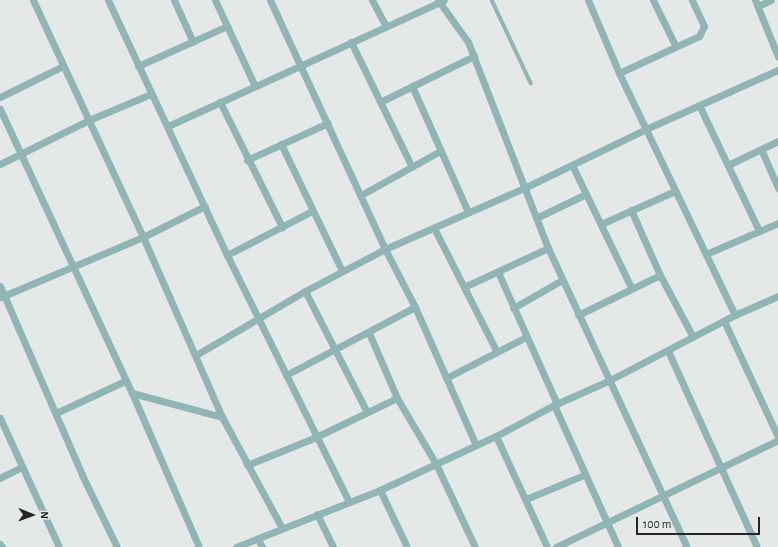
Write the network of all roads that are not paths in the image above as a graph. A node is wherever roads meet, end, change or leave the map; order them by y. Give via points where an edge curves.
1 (33, 0) edge
2 (108, 0) edge
3 (174, 0) edge
4 (215, 0) edge
5 (270, 0) edge
6 (372, 0) edge
7 (492, 0) edge
8 (588, 0) edge
9 (653, 0) edge
10 (692, 0) edge
11 (771, 0) edge
12 (440, 1) edge
13 (756, 3) edge
14 (227, 26) junction
15 (386, 26) junction
16 (193, 42) junction
17 (351, 42) junction
18 (676, 47) junction
19 (474, 56) junction
20 (778, 57) edge
21 (301, 64) junction
22 (63, 66) junction
23 (138, 66) junction
24 (778, 70) edge
25 (619, 73) junction
26 (531, 83) dead end
27 (255, 86) junction
28 (412, 86) junction
29 (151, 94) junction
30 (0, 97) edge
31 (220, 102) junction
32 (380, 102) junction
33 (699, 105) junction
34 (0, 109) edge
35 (89, 120) junction
36 (328, 123) junction
37 (168, 126) junction
38 (646, 129) junction
39 (778, 141) edge
40 (281, 144) junction
41 (761, 149) junction
42 (440, 151) junction
43 (21, 153) junction
44 (247, 160) junction
45 (0, 164) edge
46 (572, 165) junction
47 (728, 165) junction
48 (412, 167) junction
49 (524, 188) junction
50 (778, 188) edge
51 (675, 191) junction
52 (586, 194) junction
53 (361, 195) junction
54 (205, 206) junction
55 (631, 210) junction
56 (312, 211) junction
57 (468, 212) junction
58 (536, 218) junction
59 (778, 223) edge
60 (600, 224) junction
61 (282, 227) junction
62 (434, 228) junction
63 (759, 231) junction
64 (143, 237) junction
65 (548, 248) junction
66 (385, 249) junction
67 (706, 254) junction
68 (228, 255) junction
69 (73, 268) junction
70 (342, 271) junction
71 (498, 272) junction
72 (660, 275) junction
73 (562, 280) junction
74 (0, 286) edge
75 (464, 287) junction
76 (631, 287) junction
77 (305, 292) junction
78 (2, 296) edge
79 (778, 296) edge
80 (415, 306) junction
81 (513, 308) junction
82 (578, 315) junction
83 (735, 315) junction
84 (259, 318) junction
85 (724, 321) junction
86 (369, 333) junction
87 (693, 337) junction
88 (526, 338) junction
89 (336, 350) junction
90 (668, 351) junction
91 (497, 352) junction
92 (196, 355) junction
93 (286, 375) junction
94 (446, 378) junction
95 (125, 381) junction
96 (608, 381) junction
97 (132, 394) junction
98 (397, 398) junction
99 (555, 404) junction
100 (367, 412) junction
101 (56, 414) junction
102 (222, 416) junction
103 (0, 418) edge
104 (496, 436) junction
105 (316, 437) junction
106 (778, 439) edge
107 (476, 445) junction
108 (436, 464) junction
109 (247, 465) junction
110 (22, 467) junction
111 (719, 469) junction
112 (584, 475) junction
113 (0, 478) edge
114 (380, 490) junction
115 (663, 497) junction
116 (526, 499) junction
117 (349, 502) junction
118 (317, 514) junction
119 (606, 524) junction
120 (282, 528) junction
121 (258, 539) junction
122 (0, 544) edge
123 (2, 547) edge
124 (59, 547) edge
125 (117, 547) edge
126 (199, 547) edge
127 (236, 547) edge
128 (262, 547) edge
129 (333, 547) edge
130 (407, 547) edge
131 (475, 547) edge
132 (547, 547) edge
133 (556, 547) edge
134 (618, 547) edge
135 (687, 547) edge
136 (757, 547) edge

1 - 22 street
2 - 23 street
3 - 16 street
4 - 14 street
5 - 21 street
6 - 15 street
7 - 26 lane
8 - 25 street
9 - 18 street
10 - 18 street via 704,26 703,32
11 - 13 street
12 - 15 street
12 - 19 street via 461,31
13 - 20 street
14 - 16 street
14 - 27 street
15 - 17 street
16 - 23 street
17 - 21 street
17 - 32 street
18 - 25 street
19 - 28 street
19 - 49 street
21 - 27 street
21 - 36 street
22 - 30 street
22 - 35 street
23 - 29 street
24 - 33 street
25 - 38 street
27 - 31 street
28 - 32 street
28 - 42 street
29 - 35 street
29 - 37 street
31 - 37 street
31 - 44 street
32 - 48 street
33 - 38 street
33 - 47 street
34 - 43 street
35 - 43 street
35 - 64 street
36 - 40 street
36 - 53 street
37 - 54 street
38 - 46 street
38 - 51 street
39 - 41 street
40 - 44 street
40 - 56 street
41 - 47 street
41 - 50 street
42 - 48 street
42 - 57 street
43 - 45 street
43 - 69 street
44 - 61 street
46 - 49 street
46 - 52 street
47 - 63 street
48 - 53 street
49 - 57 street
49 - 58 street
51 - 55 street
51 - 67 street
52 - 58 street
52 - 60 street
53 - 66 street
54 - 64 street
54 - 68 street
55 - 60 street
55 - 72 street
56 - 61 street
56 - 70 street
57 - 62 street
58 - 65 street
59 - 63 street
60 - 76 street
61 - 68 street
62 - 66 street
62 - 75 street
63 - 67 street
64 - 69 street
64 - 92 street
65 - 71 street
65 - 73 street
66 - 70 street
66 - 80 street
67 - 83 street
68 - 84 street
69 - 78 street
69 - 95 street
70 - 77 street
71 - 75 street
71 - 81 street
72 - 76 street
72 - 87 street
73 - 81 street
73 - 82 street
74 - 78 street
75 - 91 street
76 - 82 street
77 - 84 street
77 - 89 street
78 - 101 street
79 - 83 street
80 - 86 street
80 - 94 street
81 - 88 street
82 - 96 street
83 - 85 street
84 - 92 street
84 - 93 street
85 - 87 street
85 - 106 street
86 - 89 street
86 - 98 street
87 - 90 street
88 - 91 street
88 - 99 street
89 - 93 street
89 - 100 street
90 - 96 street
90 - 111 street
91 - 94 street
92 - 102 street
93 - 105 street
94 - 107 street
95 - 97 street
95 - 101 street
96 - 99 street
96 - 115 street
97 - 102 street
97 - 126 street
98 - 100 street
98 - 108 street
99 - 104 street
99 - 112 street
100 - 105 street
101 - 125 street
102 - 109 street
103 - 110 street
104 - 107 street
104 - 116 street
105 - 109 street
105 - 117 street
106 - 111 street
107 - 108 street
108 - 114 street
108 - 131 street
109 - 120 street
110 - 113 street
110 - 124 street
111 - 115 street
111 - 136 street
112 - 116 street
112 - 119 street
114 - 117 street
114 - 130 street
115 - 119 street
115 - 135 street
116 - 132 street
117 - 118 street
118 - 120 street
118 - 129 street
119 - 133 street
119 - 134 street
120 - 121 street
121 - 127 street
121 - 128 street
122 - 123 street

